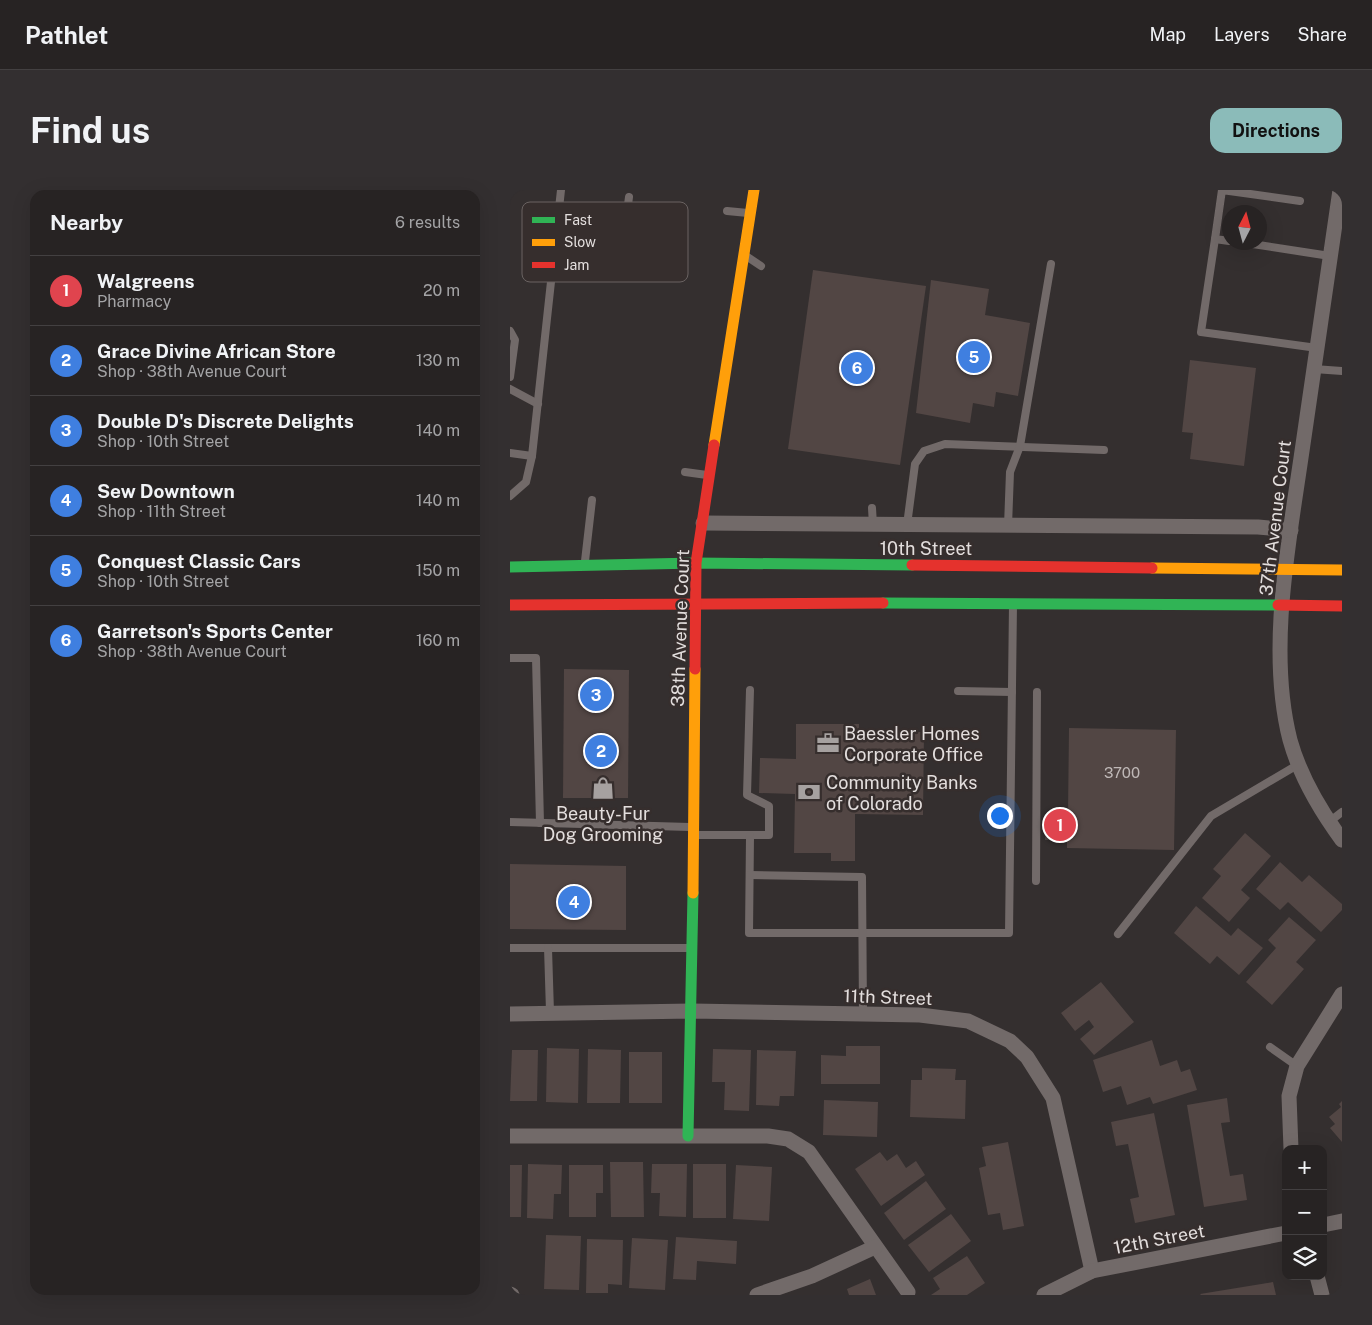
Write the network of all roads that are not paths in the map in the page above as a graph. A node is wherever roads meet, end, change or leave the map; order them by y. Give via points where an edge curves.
1 (754, 190) edge
2 (1340, 190) edge
3 (629, 197) dead end
4 (1300, 201) dead end
5 (628, 202) edge
6 (727, 211) dead end
7 (750, 213) junction
8 (1215, 239) junction
9 (1222, 240) edge
10 (1267, 246) edge
11 (744, 254) junction
12 (1330, 256) junction
13 (1051, 264) dead end
14 (761, 266) dead end
15 (551, 282) edge
16 (510, 331) edge
17 (1317, 348) junction
18 (1314, 369) junction
19 (1342, 372) edge
20 (510, 376) edge
21 (510, 389) edge
22 (538, 404) junction
23 (1020, 446) junction
24 (1104, 450) dead end
25 (510, 452) edge
26 (532, 456) junction
27 (685, 472) dead end
28 (709, 475) junction
29 (510, 496) edge
30 (592, 500) dead end
31 (872, 508) dead end
32 (702, 523) junction
33 (873, 525) junction
34 (907, 525) junction
35 (1008, 526) junction
36 (1291, 530) junction
37 (696, 563) junction
38 (584, 566) junction
39 (510, 567) edge
40 (1285, 569) junction
41 (1342, 570) edge
42 (1013, 602) junction
43 (696, 603) junction
44 (510, 605) edge
45 (1283, 605) junction
46 (1342, 606) edge
47 (510, 658) edge
48 (750, 690) dead end
49 (958, 691) dead end
50 (1012, 692) junction
51 (1037, 692) dead end
52 (1299, 764) junction
53 (1342, 812) edge
54 (510, 822) edge
55 (1329, 822) junction
56 (540, 823) junction
57 (693, 831) junction
58 (750, 836) junction
59 (1342, 840) edge
60 (750, 875) junction
61 (1036, 880) dead end
62 (862, 933) junction
63 (1118, 934) dead end
64 (510, 948) edge
65 (548, 948) junction
66 (692, 948) junction
67 (1341, 997) edge
68 (692, 1011) junction
69 (550, 1012) junction
70 (510, 1014) edge
71 (862, 1014) junction
72 (1270, 1048) dead end
73 (1297, 1066) junction
74 (510, 1136) edge
75 (688, 1136) junction
76 (1291, 1145) edge
77 (1342, 1221) edge
78 (1327, 1223) edge
79 (1282, 1234) edge
80 (875, 1247) junction
81 (1092, 1271) junction
82 (1318, 1280) edge
83 (908, 1292) dead end
84 (757, 1295) edge
85 (1044, 1295) edge
86 (1322, 1295) edge

1 - 7 main road, 38th Avenue Court
2 - 12 street, 37th Avenue Court
3 - 5 lane
4 - 8 lane via 1222,190
6 - 7 lane
7 - 11 main road, 38th Avenue Court
8 - 9 lane
8 - 17 lane via 1201,332
10 - 12 lane
11 - 14 lane
11 - 28 main road, 38th Avenue Court
12 - 17 street, 37th Avenue Court
13 - 23 lane
15 - 22 lane
16 - 20 lane via 515,340
17 - 18 street, 37th Avenue Court
18 - 19 lane
18 - 36 street, 37th Avenue Court
21 - 22 lane
22 - 26 lane
23 - 24 lane
23 - 34 lane via 946,444 924,451 915,464
23 - 35 lane via 1010,472
25 - 26 lane
26 - 29 lane via 526,482
27 - 28 lane
28 - 32 main road, 38th Avenue Court
30 - 38 lane
31 - 33 lane
32 - 33 street, 10th Street
32 - 37 main road, 38th Avenue Court
33 - 34 street, 10th Street
34 - 35 street, 10th Street
35 - 36 street, 10th Street via 1258,527
36 - 40 street, 37th Avenue Court
37 - 38 main road, 10th Street
37 - 40 main road, 10th Street
37 - 43 main road, 38th Avenue Court
38 - 39 main road, 10th Street
40 - 41 main road, 10th Street
40 - 45 street, 37th Avenue Court
42 - 43 main road
42 - 45 main road
42 - 50 lane
43 - 44 main road
43 - 57 main road, 38th Avenue Court
45 - 46 main road
45 - 52 street, 37th Avenue Court via 1281,634 1285,715
47 - 56 lane via 536,658
48 - 58 lane via 747,795 770,806 769,835
49 - 50 lane
50 - 62 lane via 1009,933
51 - 61 lane
52 - 55 street, 37th Avenue Court
52 - 63 lane via 1211,816
53 - 55 lane
54 - 56 lane
55 - 59 street, 37th Avenue Court
56 - 57 lane
57 - 58 lane
57 - 66 main road, 38th Avenue Court
58 - 60 lane
60 - 62 lane via 862,877
60 - 62 lane via 749,933
62 - 71 lane
64 - 65 lane
65 - 66 lane
65 - 69 lane
66 - 68 main road, 38th Avenue Court
67 - 73 street
68 - 69 street, 11th Street
68 - 71 street, 11th Street
68 - 75 main road, 38th Avenue Court via 688,1040
69 - 70 street, 11th Street
71 - 81 street, 11th Street via 920,1015 968,1021 1010,1041 1027,1057 1053,1098
72 - 73 lane
73 - 76 street via 1289,1096
74 - 75 street
75 - 80 street via 788,1139 809,1152
77 - 78 street
79 - 81 street, 12th Street
80 - 83 street
80 - 84 street via 812,1276
81 - 85 street, 12th Street
82 - 86 street

